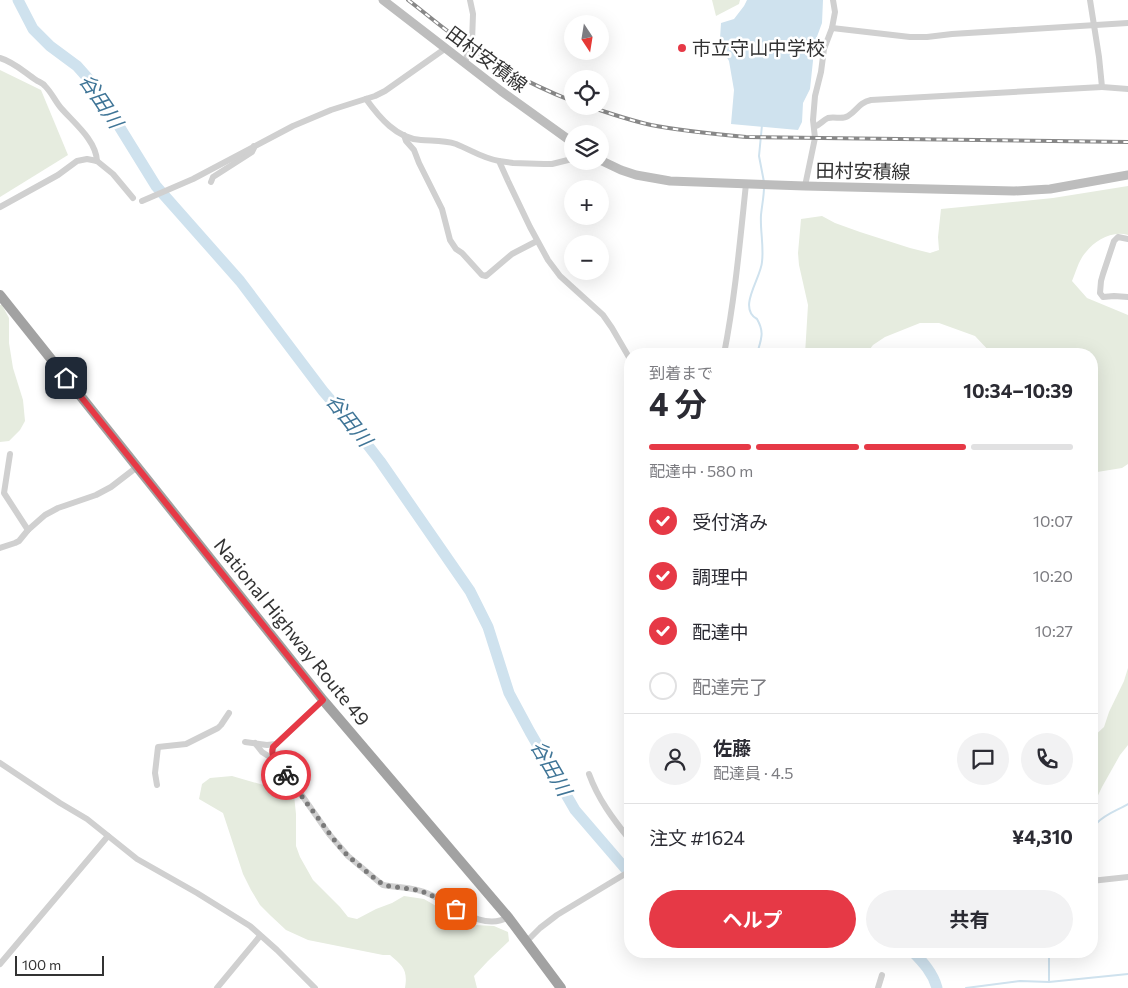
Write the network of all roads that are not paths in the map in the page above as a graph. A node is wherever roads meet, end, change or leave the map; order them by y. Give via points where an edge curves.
1 (383, 0) edge
2 (470, 0) edge
3 (833, 0) edge
4 (1090, 0) edge
5 (1128, 23) edge
6 (1094, 26) junction
7 (832, 28) junction
8 (446, 48) junction
9 (0, 58) edge
10 (465, 63) junction
11 (1102, 87) junction
12 (1128, 89) edge
13 (366, 99) junction
14 (814, 127) junction
15 (404, 135) junction
16 (564, 136) edge
17 (254, 146) junction
18 (97, 160) junction
19 (499, 161) junction
20 (564, 161) edge
21 (609, 164) edge
22 (1128, 176) edge
23 (210, 182) dead end
24 (746, 184) junction
25 (805, 186) junction
26 (133, 198) dead end
27 (142, 201) dead end
28 (0, 208) edge
29 (1128, 239) edge
30 (537, 241) junction
31 (1128, 288) edge
32 (1, 297) edge
33 (1127, 297) edge
34 (725, 348) edge
35 (624, 349) edge
36 (10, 454) dead end
37 (137, 467) junction
38 (28, 530) junction
39 (0, 548) edge
40 (323, 700) junction
41 (229, 713) dead end
42 (245, 742) dead end
43 (255, 743) junction
44 (276, 744) junction
45 (273, 759) junction
46 (0, 763) edge
47 (589, 774) dead end
48 (157, 785) dead end
49 (624, 832) edge
50 (108, 836) junction
51 (624, 874) edge
52 (1128, 877) edge
53 (1098, 881) edge
54 (508, 917) junction
55 (260, 936) junction
56 (526, 940) junction
57 (0, 964) edge
58 (882, 975) dead end
59 (217, 988) edge
60 (315, 988) edge
61 (561, 988) edge
62 (878, 988) edge

1 - 8 main road, 田村安積線
2 - 10 street via 472,42
3 - 7 street
4 - 6 street
5 - 6 street
6 - 7 street via 927,37
6 - 11 street
7 - 14 street via 823,53 815,96
8 - 10 main road, 田村安積線
8 - 13 street via 386,91
9 - 18 street via 44,84 80,127 96,151
10 - 16 main road, 田村安積線
11 - 12 street
11 - 14 street via 871,100 848,116 827,119
13 - 15 street via 388,125
13 - 17 street via 331,110
14 - 25 street via 815,138
15 - 19 street via 416,140 455,144 484,158
15 - 30 street via 442,209 450,240 482,275 486,276 512,254
17 - 23 street via 252,152
17 - 27 street via 193,179
18 - 26 street
18 - 28 street via 78,161
19 - 20 street via 544,164
19 - 30 street
21 - 24 main road, 田村安積線 via 636,175 670,182
22 - 25 main road, 田村安積線 via 1050,189 1014,191
24 - 25 main road, 田村安積線
24 - 34 street
29 - 33 street via 1115,239 1100,293 1103,297
30 - 35 street via 553,268 602,314
31 - 33 street
32 - 37 highway, National Highway Route 49
36 - 38 street via 4,493
37 - 38 street via 96,495 45,515
37 - 40 highway, National Highway Route 49
38 - 39 street via 20,541
40 - 44 street
40 - 54 highway, National Highway Route 49
41 - 48 street via 218,728 190,742 158,747
42 - 43 street
43 - 44 street
43 - 45 street
44 - 45 street via 272,750
45 - 54 street via 338,845 379,882 429,894 481,920 501,921
46 - 50 street
47 - 49 street via 595,790
50 - 55 street via 136,859 197,893 250,926
50 - 57 street
51 - 56 street via 556,915
52 - 53 street
54 - 56 highway, National Highway Route 49
55 - 59 street
55 - 60 street
56 - 61 highway, National Highway Route 49
58 - 62 street

